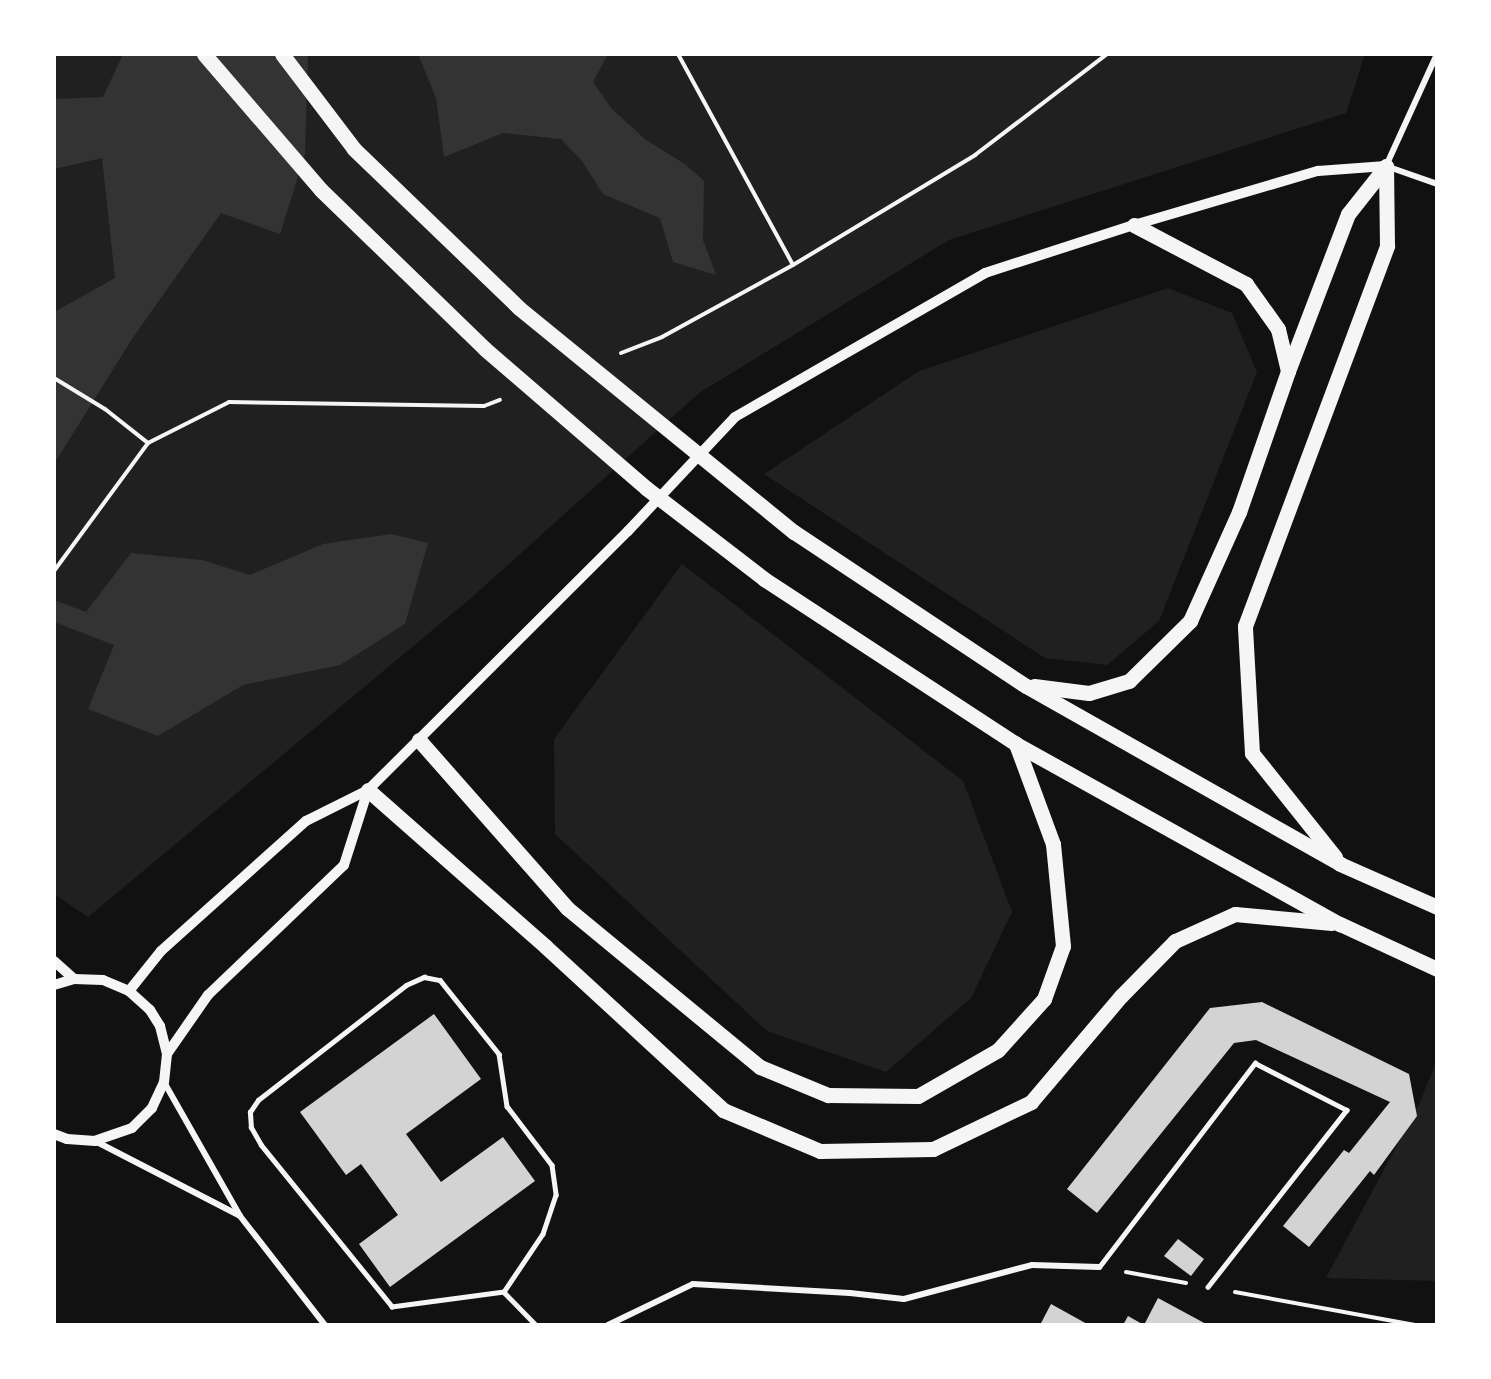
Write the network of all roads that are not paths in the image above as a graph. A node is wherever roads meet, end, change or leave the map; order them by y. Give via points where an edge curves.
1 (204, 54) edge
2 (282, 54) edge
3 (1437, 54) edge
4 (1386, 166) junction
5 (1437, 184) edge
6 (1134, 225) junction
7 (1288, 371) junction
8 (1026, 686) junction
9 (419, 740) junction
10 (1016, 744) junction
11 (368, 790) junction
12 (1340, 864) junction
13 (1437, 907) edge
14 (1340, 924) junction
15 (54, 961) edge
16 (1437, 969) edge
17 (74, 979) junction
18 (54, 986) edge
19 (129, 991) junction
20 (167, 1054) junction
21 (164, 1082) junction
22 (54, 1134) edge
23 (67, 1139) junction
24 (95, 1141) junction
25 (54, 1142) edge
26 (240, 1216) junction
27 (1099, 1267) joint
28 (1208, 1287) road end
29 (504, 1292) junction
30 (325, 1325) edge
31 (536, 1325) edge
32 (608, 1325) edge

1 - 10 main road via 321,190 485,349 646,488 764,579
2 - 8 main road via 354,149 519,308 794,532
3 - 4 street
4 - 5 street
4 - 6 street via 1318,171
4 - 7 main road via 1348,214
4 - 12 main road via 1387,246 1245,626 1252,753
6 - 7 main road via 1246,284 1278,329
6 - 9 street via 985,273 735,417 628,531
7 - 8 main road via 1239,512 1190,621 1129,681 1089,693
8 - 12 main road
9 - 10 main road via 567,908 760,1067 828,1095 918,1096 998,1050 1044,999 1063,946 1053,844
9 - 11 street
10 - 14 main road
11 - 14 main road via 723,1110 820,1151 933,1149 1031,1102 1121,996 1175,941 1235,914
11 - 19 street via 306,821 161,951
11 - 20 street via 344,865 208,995
12 - 13 main road
14 - 16 main road
15 - 17 street
17 - 18 street
17 - 19 street via 103,980
19 - 20 street via 150,1010 160,1026
20 - 21 street
21 - 24 street via 152,1108 132,1128
21 - 26 street
22 - 23 street
23 - 24 street
23 - 25 street
24 - 26 street
26 - 30 street
27 - 28 lane via 1255,1062 1347,1110
27 - 32 street via 1032,1265 904,1299 693,1284
29 - 29 lane via 543,1234 556,1195 552,1165 507,1106 499,1054 440,980 424,977 406,985 258,1100 250,1112 251,1128 392,1307
29 - 31 lane

